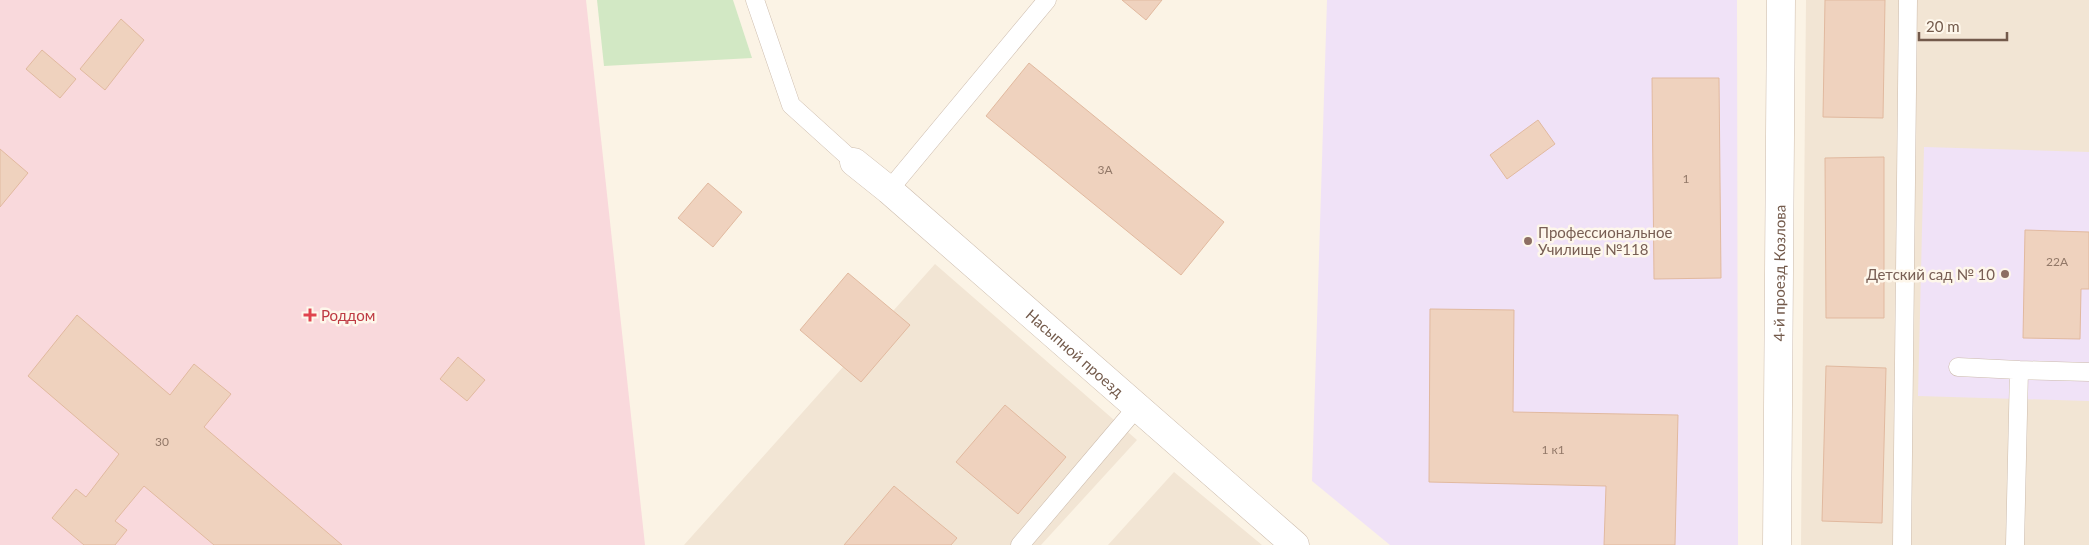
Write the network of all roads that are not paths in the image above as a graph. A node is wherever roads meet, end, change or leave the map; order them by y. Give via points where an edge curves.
1 (755, 0) edge
2 (1047, 0) edge
3 (1781, 0) edge
4 (1908, 0) edge
5 (854, 162) joint
6 (888, 190) junction
7 (1958, 367) dead end
8 (2019, 370) junction
9 (2089, 372) edge
10 (1137, 407) junction
11 (1020, 545) edge
12 (1295, 545) edge
13 (1777, 545) edge
14 (1902, 545) edge
15 (2015, 545) edge

1 - 5 lane via 791,105
2 - 6 lane
3 - 13 street, 4-й проезд Козлова
4 - 14 lane
5 - 6 street, Насыпной проезд
6 - 10 street, Насыпной проезд
7 - 8 lane
8 - 9 lane
8 - 15 lane
10 - 11 lane
10 - 12 street, Насыпной проезд

